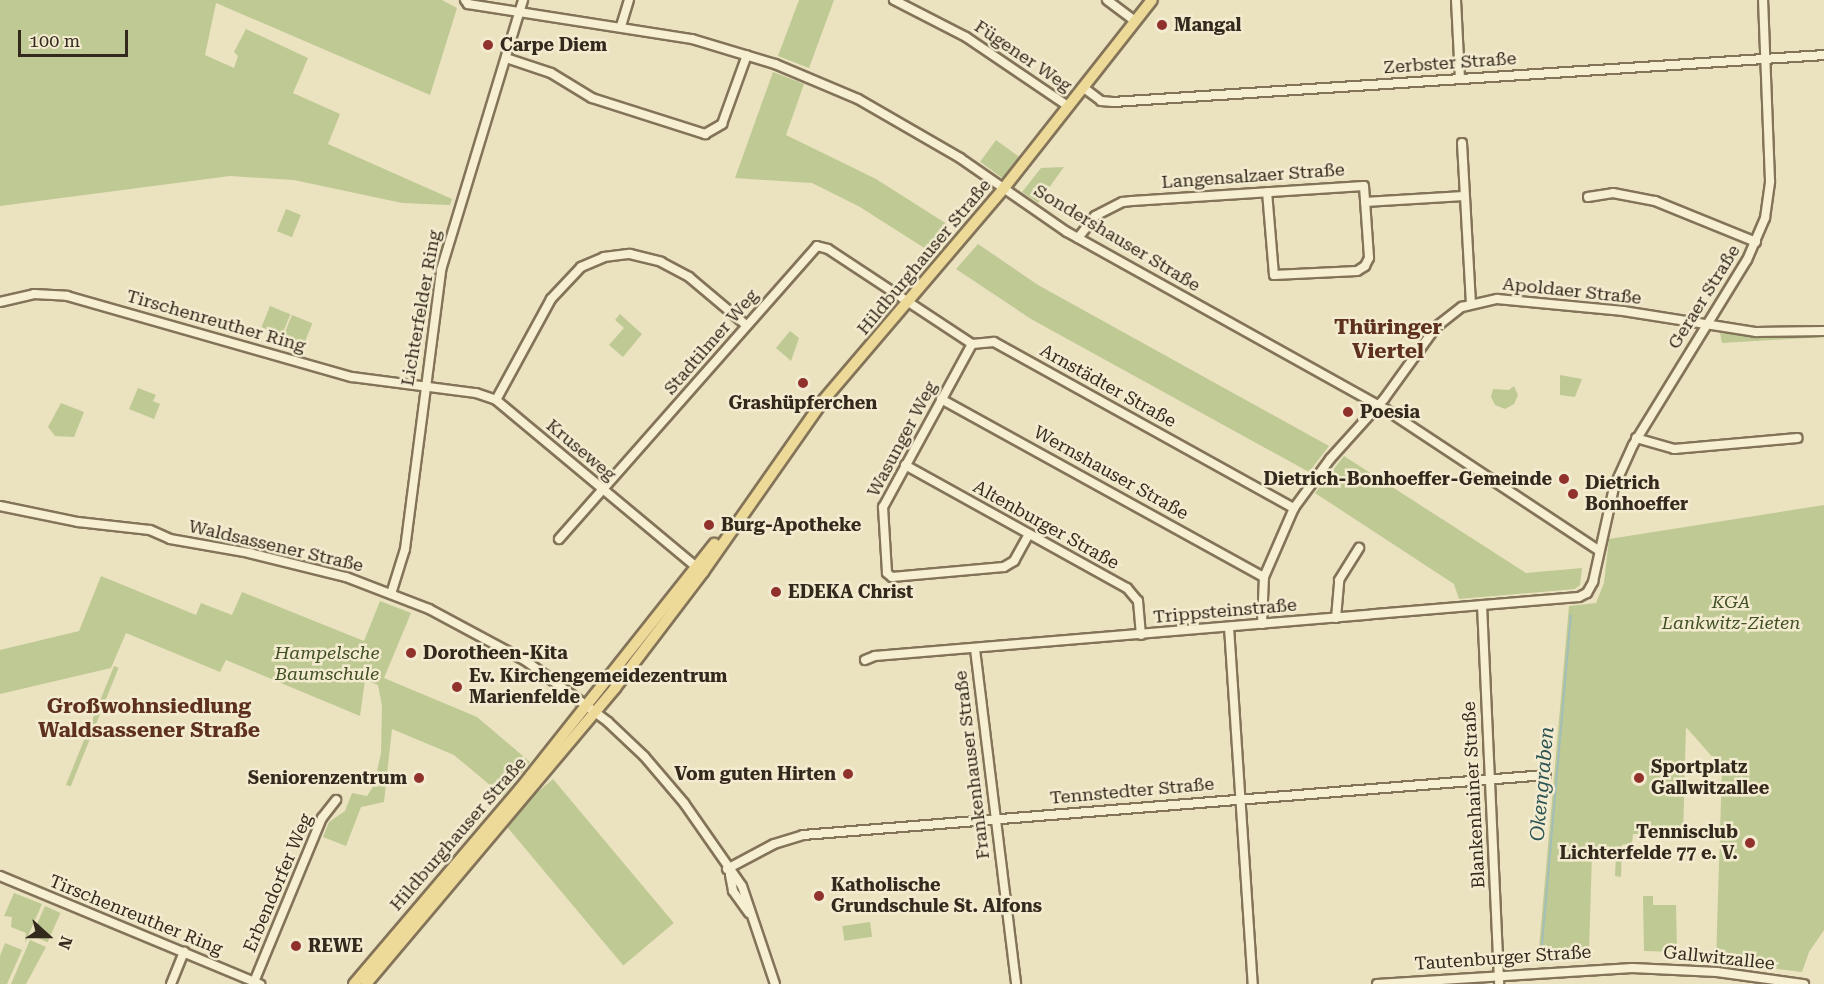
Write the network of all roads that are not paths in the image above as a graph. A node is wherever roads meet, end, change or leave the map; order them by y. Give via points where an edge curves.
1 (465, 0) edge
2 (523, 0) edge
3 (629, 0) edge
4 (894, 0) edge
5 (1107, 0) edge
6 (1152, 0) edge
7 (1456, 0) edge
8 (1762, 0) edge
9 (520, 10) junction
10 (1135, 21) junction
11 (621, 26) junction
12 (747, 55) junction
13 (1824, 55) edge
14 (506, 58) junction
15 (1765, 59) junction
16 (1460, 79) junction
17 (1084, 88) junction
18 (1068, 106) junction
19 (1462, 143) dead end
20 (1004, 188) junction
21 (1267, 192) junction
22 (1464, 196) junction
23 (1588, 197) dead end
24 (1365, 202) junction
25 (1078, 238) junction
26 (1756, 242) junction
27 (0, 302) edge
28 (907, 302) junction
29 (1471, 303) junction
30 (1706, 324) junction
31 (747, 326) junction
32 (1824, 331) edge
33 (972, 344) junction
34 (423, 387) junction
35 (941, 399) junction
36 (496, 400) junction
37 (1379, 405) junction
38 (1636, 438) junction
39 (1798, 438) dead end
40 (905, 465) junction
41 (603, 490) junction
42 (0, 506) edge
43 (1294, 508) junction
44 (1029, 534) junction
45 (559, 539) dead end
46 (1359, 548) dead end
47 (1598, 550) junction
48 (700, 570) junction
49 (1264, 577) junction
50 (1587, 593) joint
51 (391, 594) junction
52 (1482, 605) junction
53 (1336, 618) junction
54 (1262, 624) junction
55 (1229, 627) junction
56 (1141, 635) junction
57 (975, 649) junction
58 (865, 660) dead end
59 (591, 709) junction
60 (1546, 775) dead end
61 (1490, 778) junction
62 (1240, 799) junction
63 (336, 800) dead end
64 (995, 819) junction
65 (728, 871) junction
66 (0, 876) edge
67 (184, 952) junction
68 (1632, 968) joint
69 (1499, 974) junction
70 (257, 983) edge
71 (171, 984) edge
72 (354, 984) edge
73 (366, 984) edge
74 (775, 984) edge
75 (1016, 984) edge
76 (1253, 984) edge
77 (1377, 984) edge
78 (1499, 984) edge
79 (1804, 984) edge

1 - 9 street, Sondershauser Straße via 468,4
2 - 9 street, Lichterfelder Ring
3 - 11 street
4 - 18 street, Fügener Weg via 974,42
5 - 10 street
6 - 10 main road, Hildburghauser Straße
7 - 16 street
8 - 15 street, Geraer Straße
9 - 11 street, Sondershauser Straße
9 - 14 street, Lichterfelder Ring
10 - 17 main road, Hildburghauser Straße
11 - 12 street, Sondershauser Straße
12 - 14 street via 722,124 705,134 592,98 553,73
12 - 20 street, Sondershauser Straße via 831,86 882,111
13 - 15 street, Zerbster Straße
14 - 34 street, Lichterfelder Ring via 484,139 448,241
15 - 16 street, Zerbster Straße
15 - 26 street, Geraer Straße via 1770,181 1768,207
16 - 17 street, Zerbster Straße via 1113,102 1101,101
17 - 18 main road, Hildburghauser Straße
18 - 20 main road, Hildburghauser Straße
19 - 22 street
20 - 25 street, Sondershauser Straße
20 - 28 main road, Hildburghauser Straße
21 - 24 street, Langensalzaer Straße via 1364,186
21 - 24 street via 1273,273 1278,276 1357,271 1365,266 1369,258
21 - 25 street, Langensalzaer Straße via 1123,202 1095,216
22 - 24 street
22 - 29 street
23 - 26 street via 1613,193 1655,201
25 - 37 street, Sondershauser Straße
26 - 30 street, Geraer Straße
27 - 34 street, Tirschenreuther Ring via 34,294 67,296 310,366
28 - 31 street, Stadtilmer Weg via 828,249 817,246
28 - 33 street, Arnstädter Straße
28 - 48 main road, Hildburghauser Straße via 822,402 725,537 715,543
29 - 30 street, Apoldaer Straße via 1497,299 1564,304
29 - 37 street, Apoldaer Straße via 1436,327
30 - 32 street, Apoldaer Straße via 1764,333
30 - 38 street, Geraer Straße
31 - 36 street via 689,277 662,262 630,254 604,257 581,267 551,298
31 - 41 street, Stadtilmer Weg
33 - 35 street, Wasunger Weg
33 - 43 street, Arnstädter Straße via 994,342
34 - 36 street, Kruseweg via 476,393
34 - 51 street, Lichterfelder Ring via 405,549
35 - 40 street, Wasunger Weg
35 - 49 street, Wernshauser Straße
36 - 41 street, Kruseweg
37 - 43 street, Apoldaer Straße via 1330,459
37 - 47 street, Sondershauser Straße
38 - 39 street via 1674,449
38 - 47 street, Geraer Straße via 1614,487
40 - 44 street, Altenburger Straße
40 - 44 street, Wasunger Weg via 882,515 890,577 1004,567 1014,561
41 - 45 street, Stadtilmer Weg
41 - 48 street, Kruseweg
42 - 51 street, Waldsassener Straße via 78,522 150,530 170,538 346,577
43 - 49 street, Apoldaer Straße
44 - 56 street, Altenburger Straße via 1132,592 1139,606
46 - 53 street via 1339,580
47 - 50 street, Geraer Straße via 1593,582
48 - 59 main road, Hildburghauser Straße
49 - 54 street, Apoldaer Straße
50 - 52 street, Trippsteinstraße
51 - 59 street, Waldsassener Straße via 497,644
52 - 53 street, Trippsteinstraße
52 - 61 street, Blankenhainer Straße
53 - 54 street, Trippsteinstraße
54 - 55 street, Trippsteinstraße
55 - 56 street, Trippsteinstraße
55 - 62 street
56 - 57 street, Trippsteinstraße
57 - 58 street, Trippsteinstraße
57 - 64 street, Frankenhauser Straße
59 - 65 street, Waldsassener Straße via 670,785
59 - 72 main road, Hildburghauser Straße
59 - 73 main road, Hildburghauser Straße
60 - 61 street, Tennstedter Straße
61 - 62 street, Tennstedter Straße
61 - 69 street, Blankenhainer Straße
62 - 64 street, Tennstedter Straße
62 - 76 street
63 - 70 street, Erbendorfer Weg via 322,819
64 - 65 street, Tennstedter Straße via 803,835 774,844
64 - 75 street, Frankenhauser Straße
65 - 74 street, Waldsassener Straße via 742,886
66 - 67 street, Tirschenreuther Ring
67 - 70 street, Tirschenreuther Ring
67 - 71 street
68 - 69 street, Tautenburger Straße
68 - 79 street, Gallwitzallee via 1717,972
69 - 77 street, Tautenburger Straße
69 - 78 street, Blankenhainer Straße

